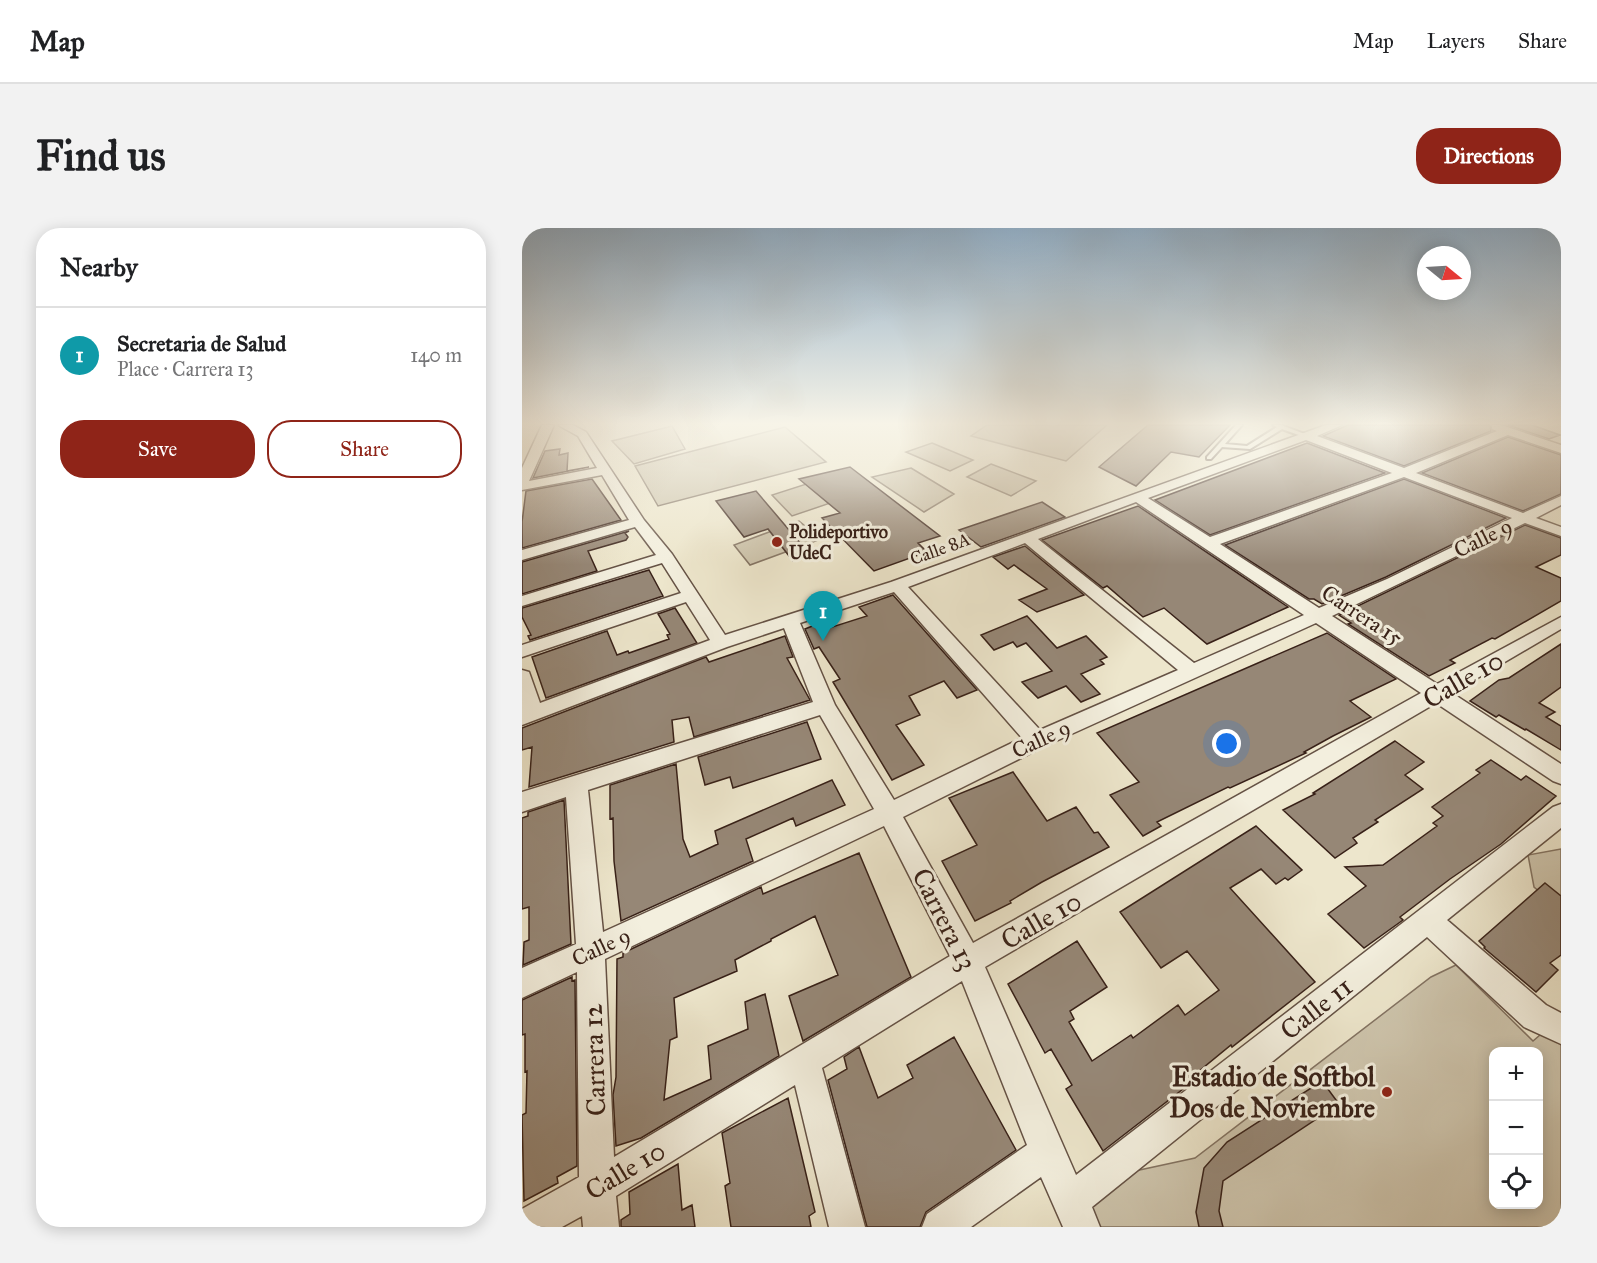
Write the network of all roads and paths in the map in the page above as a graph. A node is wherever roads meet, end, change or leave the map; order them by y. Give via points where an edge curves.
1 (604, 471) edge
2 (600, 472) edge
3 (1204, 472) edge
4 (1406, 472) joint
5 (522, 484) edge
6 (1136, 496) junction
7 (1561, 500) edge
8 (1525, 518) junction
9 (638, 522) junction
10 (1561, 531) edge
11 (1028, 538) junction
12 (1208, 543) junction
13 (522, 555) edge
14 (666, 557) junction
15 (897, 585) junction
16 (691, 595) junction
17 (522, 601) edge
18 (1320, 616) junction
19 (790, 620) junction
20 (1561, 622) edge
21 (721, 643) junction
22 (522, 651) edge
23 (1193, 672) junction
24 (522, 678) edge
25 (1438, 694) junction
26 (825, 706) junction
27 (528, 716) edge
28 (1037, 740) junction
29 (1561, 775) edge
30 (576, 785) junction
31 (522, 802) edge
32 (889, 813) junction
33 (1561, 814) edge
34 (1428, 920) junction
35 (591, 952) junction
36 (968, 961) junction
37 (522, 983) edge
38 (1561, 1029) edge
39 (805, 1062) junction
40 (1047, 1152) junction
41 (597, 1187) junction
42 (1076, 1215) edge
43 (527, 1227) edge
44 (601, 1227) edge
45 (847, 1227) edge
46 (940, 1227) edge

1 - 9 street
2 - 5 street
3 - 6 street, Calle 8A
4 - 8 street
4 - 12 street
6 - 11 street, Calle 8A
6 - 12 street, Carrera 15
7 - 8 street, Calle 9
8 - 10 street
8 - 18 street, Calle 9
9 - 13 street
9 - 14 street
11 - 15 street, Calle 8A
11 - 23 street
12 - 18 street, Carrera 15
14 - 16 street
14 - 17 street
15 - 19 street, Calle 8A
15 - 28 street
16 - 21 street
16 - 22 street
18 - 23 street, Calle 9
18 - 25 street, Carrera 15
19 - 21 street, Calle 8A
19 - 26 street, Carrera 13
20 - 25 street, Calle 10
21 - 27 street, Calle 8A
23 - 28 street, Calle 9
24 - 27 street
25 - 29 street, Carrera 15
25 - 36 street, Calle 10
26 - 30 street
26 - 32 street, Carrera 13
28 - 32 street, Calle 9
30 - 31 street
30 - 35 street, Carrera 12
32 - 35 street, Calle 9
32 - 36 street, Carrera 13
33 - 34 street, Calle 11
34 - 38 street via 1535,1016
34 - 42 street, Calle 11
35 - 37 street, Calle 9
35 - 41 street, Carrera 12
36 - 39 street, Calle 10
36 - 40 street, Carrera 13
39 - 41 street, Calle 10
39 - 45 street
40 - 42 street, Carrera 13
40 - 46 street
41 - 43 street, Calle 10
41 - 44 street, Carrera 12

